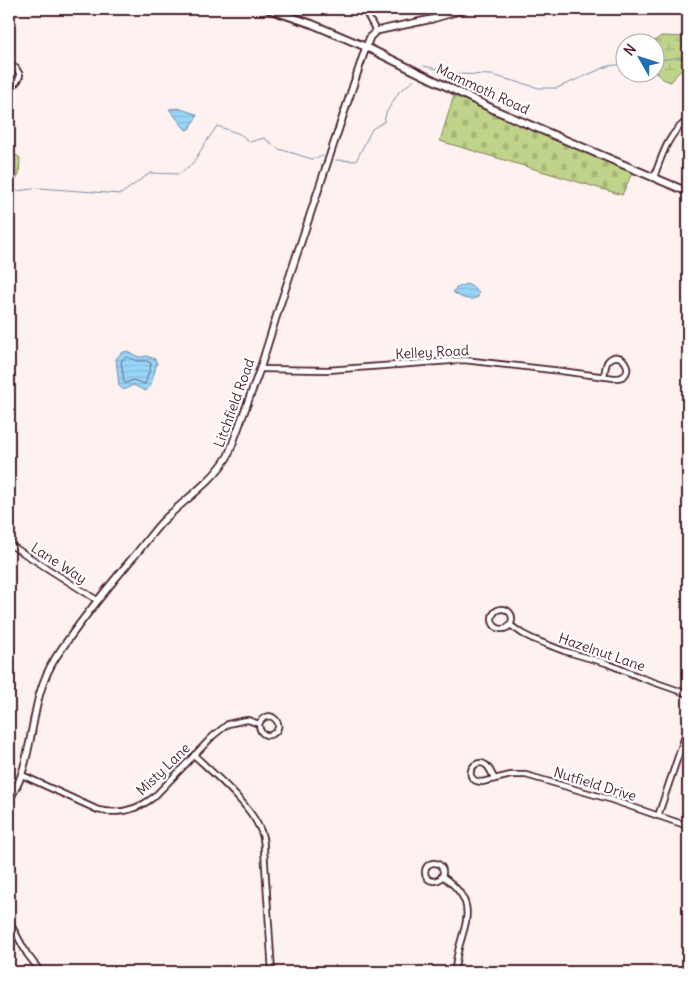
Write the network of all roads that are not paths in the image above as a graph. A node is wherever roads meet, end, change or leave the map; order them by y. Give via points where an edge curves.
1 (268, 9) edge
2 (364, 9) edge
3 (465, 9) edge
4 (376, 31) junction
5 (366, 47) junction
6 (9, 66) edge
7 (9, 85) edge
8 (688, 120) edge
9 (654, 177) junction
10 (688, 192) edge
11 (260, 369) junction
12 (604, 377) junction
13 (9, 544) edge
14 (97, 600) junction
15 (510, 625) junction
16 (688, 694) edge
17 (259, 724) junction
18 (688, 726) edge
19 (194, 755) junction
20 (22, 775) junction
21 (494, 779) junction
22 (9, 800) edge
23 (658, 816) junction
24 (688, 826) edge
25 (442, 876) junction
26 (9, 921) edge
27 (41, 972) edge
28 (272, 972) edge
29 (455, 972) edge

1 - 5 main road, Mammoth Road
2 - 4 street
3 - 4 street
4 - 5 street, Litchfield Road
5 - 9 main road, Mammoth Road via 497,111
5 - 11 street, Litchfield Road
6 - 7 street via 20,72 20,77
8 - 9 street via 674,133
9 - 10 main road, Mammoth Road
11 - 12 street, Kelley Road via 328,370 464,360
11 - 14 street, Litchfield Road via 223,465 160,524
12 - 12 street, Kelley Road via 624,376 627,369 624,360 618,357 611,359
13 - 14 street, Lane Way
14 - 20 street, Litchfield Road via 57,656 43,682
15 - 15 street, Hazelnut Lane via 512,617 508,612 500,610 494,614 493,623 498,628 505,629
15 - 16 street, Hazelnut Lane via 533,639
17 - 17 street, Misty Lane via 268,716 278,723 270,735 264,734
17 - 19 street, Misty Lane via 248,720 228,724
18 - 23 street
19 - 20 street, Misty Lane via 145,804 117,812 98,810
19 - 28 street via 251,812 262,834
20 - 22 street, Litchfield Road
21 - 21 street, Nutfield Drive via 475,781 471,770 477,763 483,764
21 - 23 street, Nutfield Drive via 526,775
23 - 24 street, Nutfield Drive
25 - 25 street via 440,865 434,863 428,865 424,874 429,881 435,882
25 - 29 street via 460,891 467,909
26 - 27 street

